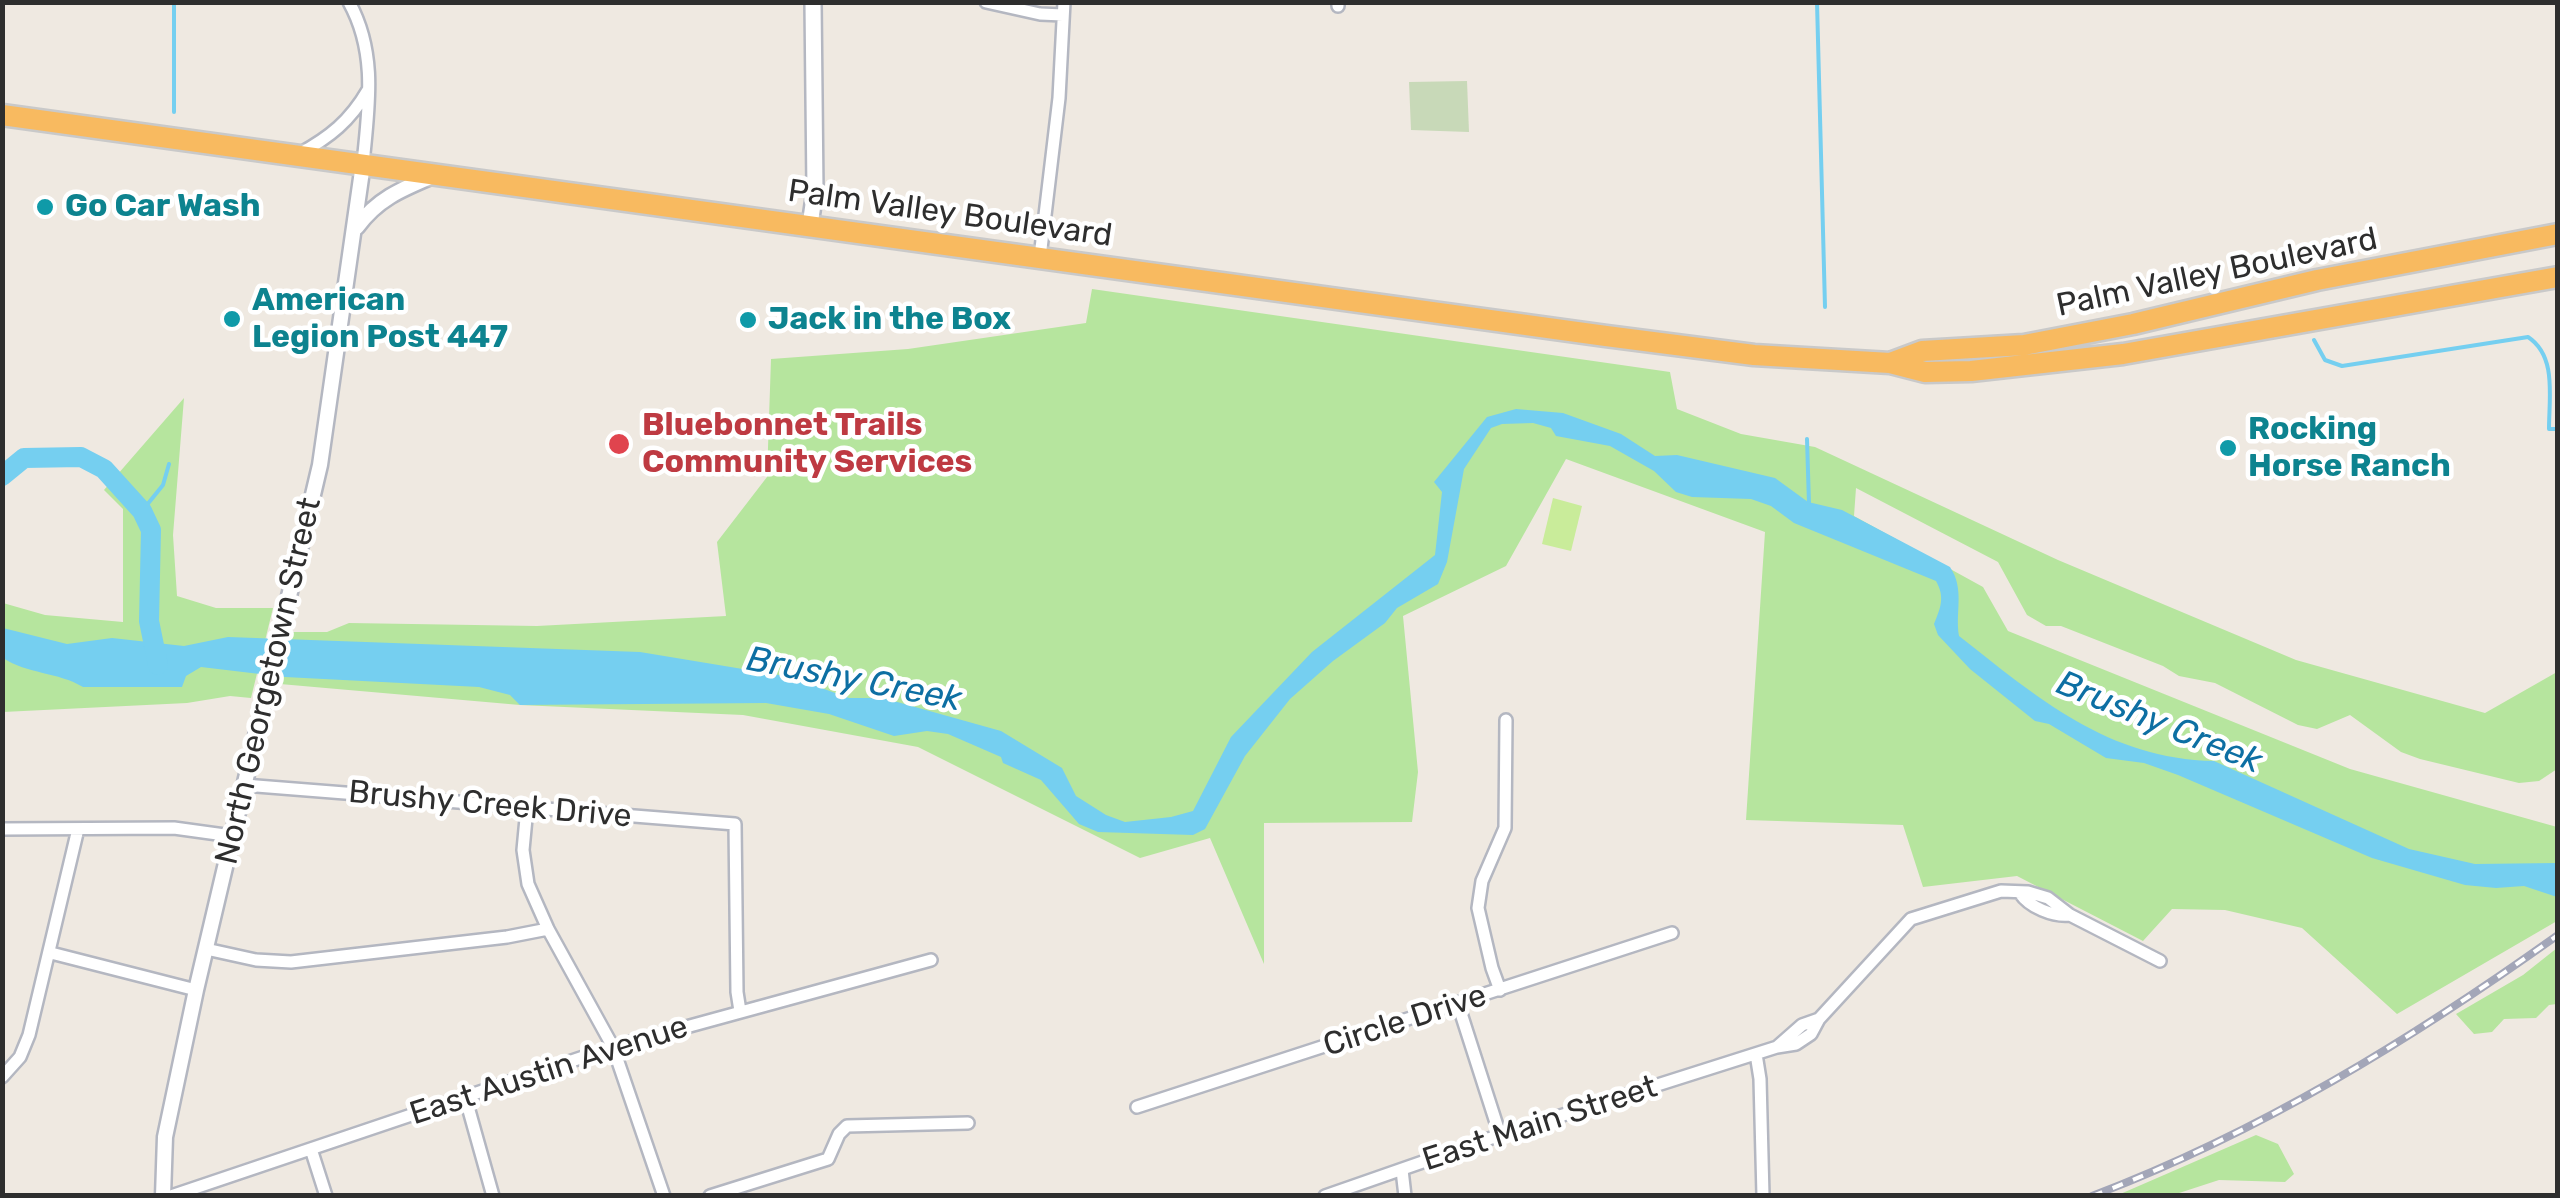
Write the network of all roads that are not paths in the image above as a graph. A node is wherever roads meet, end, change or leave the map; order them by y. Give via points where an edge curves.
1 (349, 2) edge
2 (813, 2) edge
3 (986, 2) edge
4 (1063, 9) edge
5 (370, 86) junction
6 (2, 115) edge
7 (296, 155) junction
8 (362, 164) junction
9 (438, 174) junction
10 (810, 225) junction
11 (354, 232) junction
12 (2558, 234) edge
13 (1040, 257) junction
14 (2558, 277) edge
15 (2317, 280) junction
16 (2183, 343) junction
17 (1890, 363) junction
18 (1506, 720) dead end
19 (244, 784) junction
20 (527, 808) junction
21 (2, 829) edge
22 (78, 829) junction
23 (232, 836) junction
24 (548, 929) junction
25 (1672, 933) dead end
26 (206, 950) junction
27 (51, 953) junction
28 (931, 960) dead end
29 (2160, 961) dead end
30 (196, 990) junction
31 (1500, 990) junction
32 (1458, 1004) junction
33 (740, 1011) junction
34 (614, 1047) junction
35 (1756, 1054) junction
36 (2, 1077) edge
37 (464, 1096) junction
38 (1137, 1108) dead end
39 (968, 1123) dead end
40 (1500, 1135) junction
41 (310, 1148) junction
42 (1402, 1170) junction
43 (163, 1196) edge
44 (171, 1196) edge
45 (326, 1196) edge
46 (494, 1196) edge
47 (664, 1196) edge
48 (710, 1196) edge
49 (1325, 1196) edge
50 (1406, 1196) edge
51 (1763, 1196) edge

1 - 5 street via 361,25
2 - 10 main road
3 - 4 street via 1040,14
4 - 13 street
5 - 7 street via 335,134
5 - 8 street
6 - 7 highway, Palm Valley Boulevard
7 - 8 highway, Palm Valley Boulevard
8 - 9 highway, Palm Valley Boulevard
8 - 11 street, North Georgetown Street
9 - 10 highway, Palm Valley Boulevard
9 - 11 street via 391,193
10 - 13 highway, Palm Valley Boulevard
11 - 19 street, North Georgetown Street via 320,466
12 - 15 highway, Palm Valley Boulevard
13 - 17 highway, Palm Valley Boulevard via 1686,346
14 - 16 highway, Palm Valley Boulevard
15 - 16 highway via 2308,292 2200,316
15 - 17 highway, Palm Valley Boulevard via 2133,324 2040,342 1922,351
16 - 17 highway, Palm Valley Boulevard via 2035,366 1925,372
18 - 31 street via 1506,828 1482,881 1478,908
19 - 20 street, Brushy Creek Drive
19 - 23 street, North Georgetown Street
20 - 24 street via 524,867
20 - 33 street, Brushy Creek Drive via 735,824
21 - 22 street
22 - 23 street via 174,828
22 - 27 street
23 - 26 street, North Georgetown Street
24 - 26 street via 308,961
24 - 34 street
25 - 31 street, Circle Drive
26 - 30 street, North Georgetown Street
27 - 30 street
27 - 36 street via 27,1043
28 - 33 street, East Austin Avenue
29 - 35 street, East Main Street via 2070,915 2001,891 1911,919 1811,1034
30 - 43 street, North Georgetown Street via 165,1137
31 - 32 street, Circle Drive
32 - 38 street, Circle Drive
32 - 40 street
33 - 34 street, East Austin Avenue
34 - 37 street, East Austin Avenue
34 - 47 street
35 - 40 street, East Main Street
35 - 51 street
37 - 41 street, East Austin Avenue
37 - 46 street
39 - 48 street via 847,1126 828,1158
40 - 42 street, East Main Street
41 - 44 street, East Austin Avenue
41 - 45 street
42 - 49 street, East Main Street
42 - 50 street

